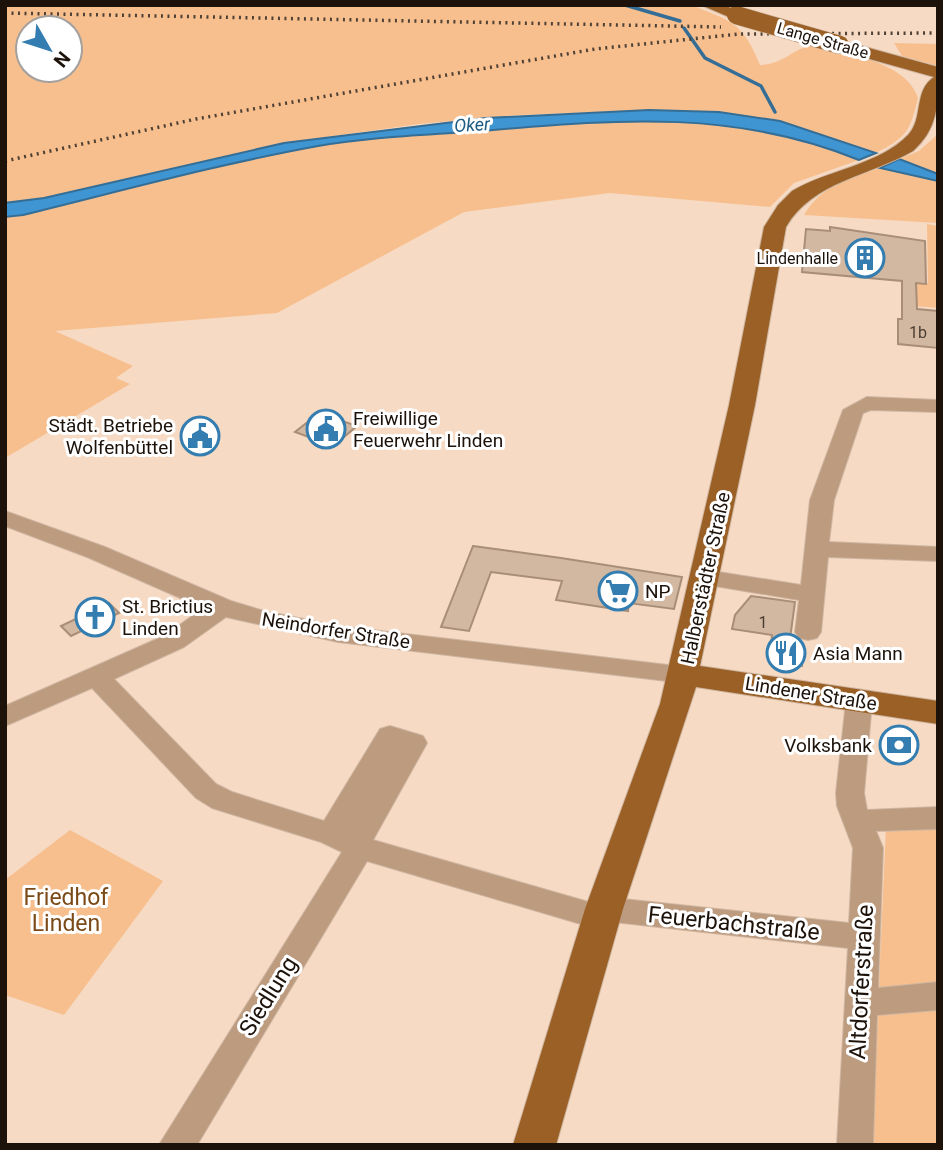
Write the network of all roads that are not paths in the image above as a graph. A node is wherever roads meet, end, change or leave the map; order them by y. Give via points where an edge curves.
1 (709, 5) edge
2 (904, 64) junction
3 (938, 73) edge
4 (934, 87) edge
5 (938, 405) edge
6 (11, 524) edge
7 (817, 549) junction
8 (938, 554) edge
9 (706, 578) junction
10 (811, 594) junction
11 (222, 607) junction
12 (808, 632) dead end
13 (684, 674) junction
14 (97, 677) junction
15 (859, 702) junction
16 (938, 713) edge
17 (5, 717) edge
18 (938, 818) edge
19 (857, 821) junction
20 (349, 842) junction
21 (603, 914) junction
22 (864, 937) junction
23 (938, 996) edge
24 (860, 1000) junction
25 (177, 1145) edge
26 (534, 1145) edge
27 (855, 1145) edge

1 - 2 main road, Lange Straße, bridge
2 - 3 main road, Lange Straße
2 - 4 main road
4 - 9 main road, Halberstädter Straße via 921,133 906,146 815,186 787,206 775,228
5 - 7 street via 867,403 854,410 822,500
6 - 11 street, Neindorfer Straße
7 - 8 street
7 - 10 street
9 - 10 street
9 - 13 main road, Halberstädter Straße
10 - 12 street
11 - 13 street, Neindorfer Straße via 338,634
11 - 14 street via 175,641
13 - 15 main road, Lindener Straße
13 - 21 main road, Halberstädter Straße
14 - 17 street
14 - 20 street via 206,790 222,800
15 - 16 main road, Lindener Straße
15 - 19 street, Altdorferstraße via 850,793
18 - 19 street
19 - 22 street, Altdorferstraße via 868,848
20 - 21 street
20 - 25 street, Siedlung
21 - 22 street, Feuerbachstraße
21 - 26 main road, Halberstädter Straße
22 - 24 street, Altdorferstraße
23 - 24 street
24 - 27 street, Altdorferstraße

